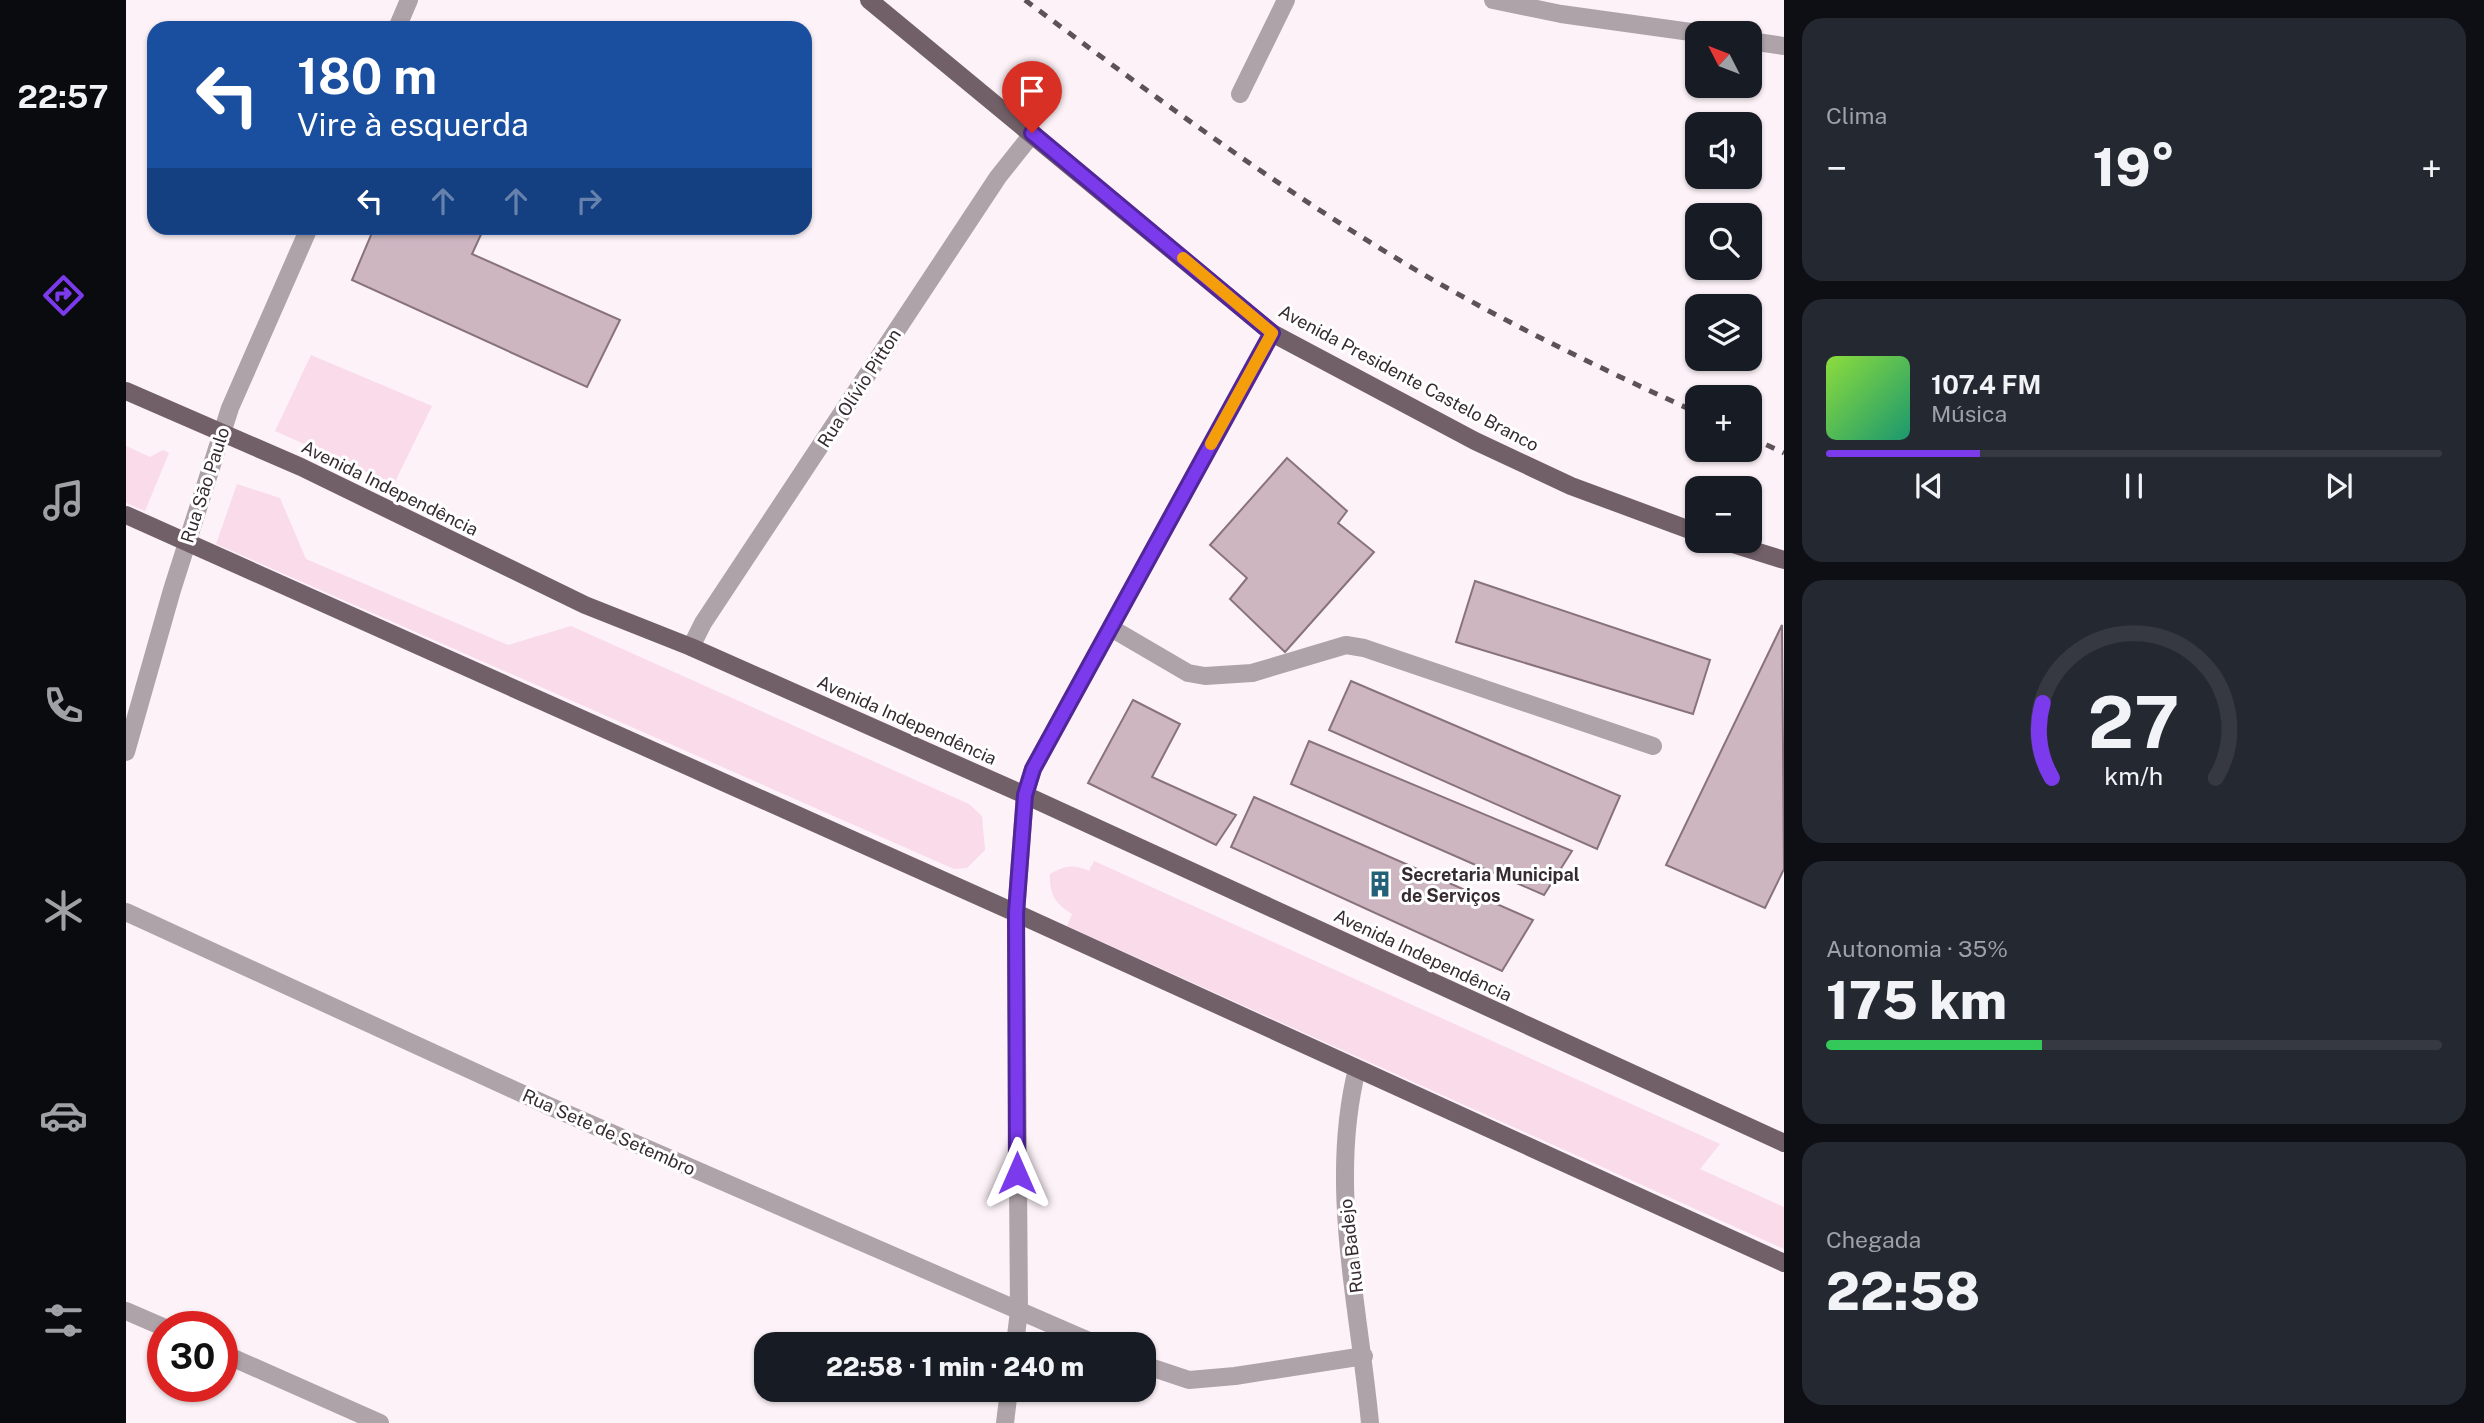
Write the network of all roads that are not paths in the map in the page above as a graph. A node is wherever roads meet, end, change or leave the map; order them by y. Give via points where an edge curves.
1 (409, 0) edge
2 (869, 0) edge
3 (1286, 0) edge
4 (1493, 0) edge
5 (400, 21) edge
6 (1685, 31) edge
7 (1762, 43) edge
8 (1784, 46) edge
9 (1240, 94) dead end
10 (1032, 133) junction
11 (306, 235) edge
12 (1272, 333) junction
13 (126, 391) edge
14 (223, 432) junction
15 (126, 515) edge
16 (1685, 528) edge
17 (187, 542) junction
18 (1762, 553) edge
19 (1784, 560) edge
20 (1111, 628) junction
21 (691, 647) junction
22 (1653, 746) dead end
23 (126, 752) edge
24 (1025, 795) junction
25 (126, 912) edge
26 (1016, 913) junction
27 (1357, 1069) junction
28 (1784, 1143) edge
29 (1784, 1263) edge
30 (126, 1311) edge
31 (1019, 1311) junction
32 (147, 1320) edge
33 (1016, 1332) edge
34 (1068, 1332) edge
35 (1364, 1356) junction
36 (238, 1360) edge
37 (1156, 1369) edge
38 (1008, 1402) edge
39 (380, 1423) edge
40 (1005, 1423) edge
41 (1370, 1423) edge

1 - 5 street
2 - 10 main road, Avenida Presidente Castelo Branco
3 - 9 street
4 - 6 street
7 - 8 street
10 - 12 main road, Avenida Presidente Castelo Branco
10 - 21 street, Rua Olívio Pitton via 982,200
11 - 14 street, Rua São Paulo
12 - 16 main road, Avenida Presidente Castelo Branco via 1487,447
12 - 20 street
13 - 14 main road, Avenida Independência
14 - 17 street, Rua São Paulo
14 - 21 main road, Avenida Independência via 585,606
15 - 17 main road
17 - 23 street, Rua São Paulo
17 - 26 main road
18 - 19 main road
20 - 22 street via 1188,673 1205,676 1252,673 1346,645 1364,648
20 - 24 street via 1033,769
21 - 24 main road, Avenida Independência
24 - 26 street
24 - 28 main road, Avenida Independência
25 - 31 street, Rua Sete de Setembro via 549,1106
26 - 27 main road
26 - 31 street
27 - 29 main road
27 - 35 street, Rua Badejo via 1347,1110 1344,1188
30 - 32 street
31 - 33 street
31 - 34 street, Rua Sete de Setembro
35 - 37 street via 1189,1380
35 - 41 street, Rua Badejo
36 - 39 street
38 - 40 street

